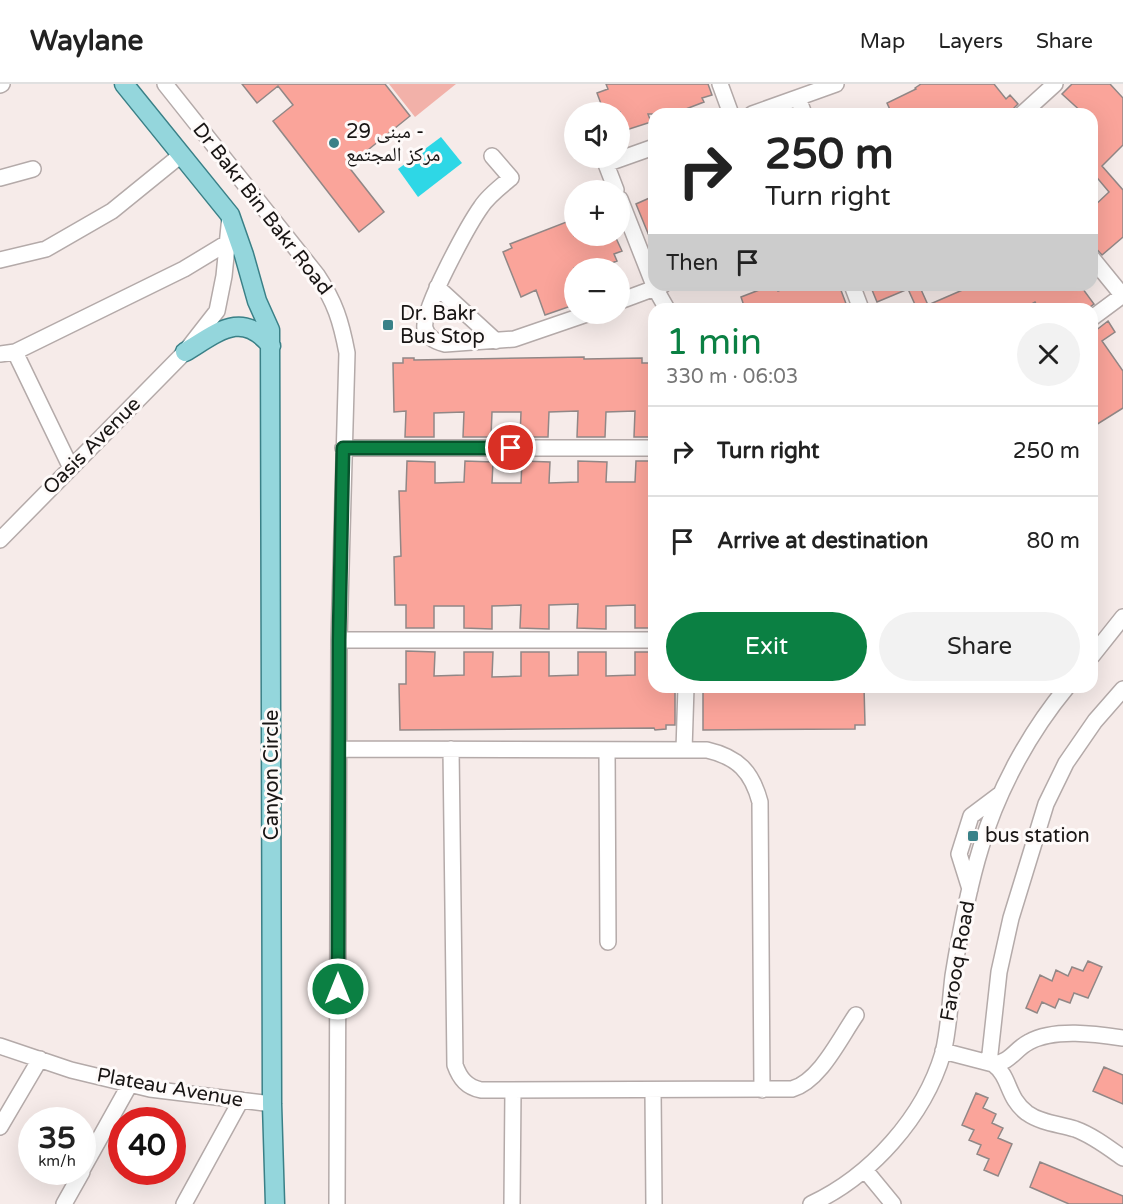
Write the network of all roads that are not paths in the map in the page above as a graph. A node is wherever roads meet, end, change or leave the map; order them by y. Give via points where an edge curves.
1 (124, 84) edge
2 (165, 84) edge
3 (720, 84) edge
4 (836, 84) edge
5 (1055, 84) edge
6 (798, 98) junction
7 (729, 108) edge
8 (769, 108) edge
9 (802, 108) edge
10 (1029, 108) edge
11 (648, 149) edge
12 (181, 155) junction
13 (492, 156) dead end
14 (33, 169) dead end
15 (0, 178) edge
16 (612, 180) edge
17 (230, 216) junction
18 (630, 221) edge
19 (227, 243) junction
20 (0, 260) edge
21 (648, 261) edge
22 (1098, 265) edge
23 (437, 287) junction
24 (648, 290) edge
25 (1123, 296) edge
26 (630, 297) edge
27 (259, 306) junction
28 (1098, 314) edge
29 (564, 322) edge
30 (224, 328) junction
31 (496, 341) junction
32 (271, 346) junction
33 (185, 352) junction
34 (7, 353) edge
35 (343, 448) junction
36 (648, 448) edge
37 (70, 468) junction
38 (0, 540) edge
39 (1123, 617) edge
40 (339, 640) junction
41 (648, 640) edge
42 (1098, 648) edge
43 (1123, 688) edge
44 (686, 693) edge
45 (1063, 693) edge
46 (451, 749) junction
47 (340, 750) junction
48 (607, 750) junction
49 (684, 750) junction
50 (608, 942) dead end
51 (856, 1014) dead end
52 (1123, 1038) edge
53 (0, 1046) edge
54 (943, 1052) junction
55 (40, 1059) junction
56 (991, 1063) junction
57 (130, 1084) junction
58 (513, 1090) junction
59 (762, 1090) junction
60 (653, 1091) junction
61 (241, 1100) junction
62 (272, 1104) junction
63 (0, 1127) edge
64 (96, 1146) edge
65 (1123, 1158) edge
66 (865, 1170) junction
67 (74, 1185) edge
68 (64, 1204) edge
69 (184, 1204) edge
70 (275, 1204) edge
71 (337, 1204) edge
72 (512, 1204) edge
73 (654, 1204) edge
74 (812, 1204) edge
75 (892, 1204) edge

1 - 12 main road, Canyon Circle
2 - 35 street, Dr Bakr Bin Bakr Road via 332,298 347,353
3 - 7 street
4 - 6 street
5 - 10 street
6 - 8 street
6 - 9 street
11 - 16 street via 606,164
12 - 17 main road, Canyon Circle
12 - 20 street via 112,211 46,249
13 - 23 street via 511,178 481,206
14 - 15 street
17 - 19 street, Oasis Avenue
17 - 27 main road, Canyon Circle
18 - 21 street
19 - 33 street, Oasis Avenue via 217,311
19 - 34 street via 184,269
22 - 25 street
23 - 31 street
23 - 31 street via 425,321 432,339 445,344
24 - 26 street
25 - 28 street
27 - 30 main road, Oasis Avenue
27 - 32 main road, Canyon Circle via 270,330
29 - 31 street
30 - 32 main road via 243,325
30 - 33 main road, Oasis Avenue
32 - 62 main road, Canyon Circle
33 - 37 street, Oasis Avenue
34 - 37 street
35 - 36 street
35 - 40 street, Dr Bakr Bin Bakr Road
37 - 38 street, Oasis Avenue
39 - 42 street
40 - 41 street
40 - 47 street, Dr Bakr Bin Bakr Road
43 - 56 street via 1066,763 1046,804 999,972
44 - 49 street
45 - 54 street, Farooq Road via 1038,726 1002,793 981,847 959,937
46 - 47 street
46 - 48 street
46 - 58 street via 455,1065 471,1088
47 - 71 street, Dr Bakr Bin Bakr Road
48 - 49 street
48 - 50 street
49 - 59 street via 723,753 736,760 756,786 760,802
51 - 59 street via 808,1082 792,1089
52 - 56 street via 1073,1033 1049,1036 1029,1042 1007,1060
53 - 55 street, Plateau Avenue
54 - 56 street
54 - 66 street, Farooq Road via 909,1120
55 - 57 street, Plateau Avenue
55 - 63 street
56 - 65 street via 1003,1074 1009,1092 1036,1119 1078,1130
57 - 61 street, Plateau Avenue
57 - 64 street
58 - 60 street
58 - 72 street
59 - 60 street
60 - 73 street
61 - 62 street, Plateau Avenue
61 - 69 street
62 - 70 main road, Canyon Circle
66 - 74 street, Farooq Road
66 - 75 street
67 - 68 street

